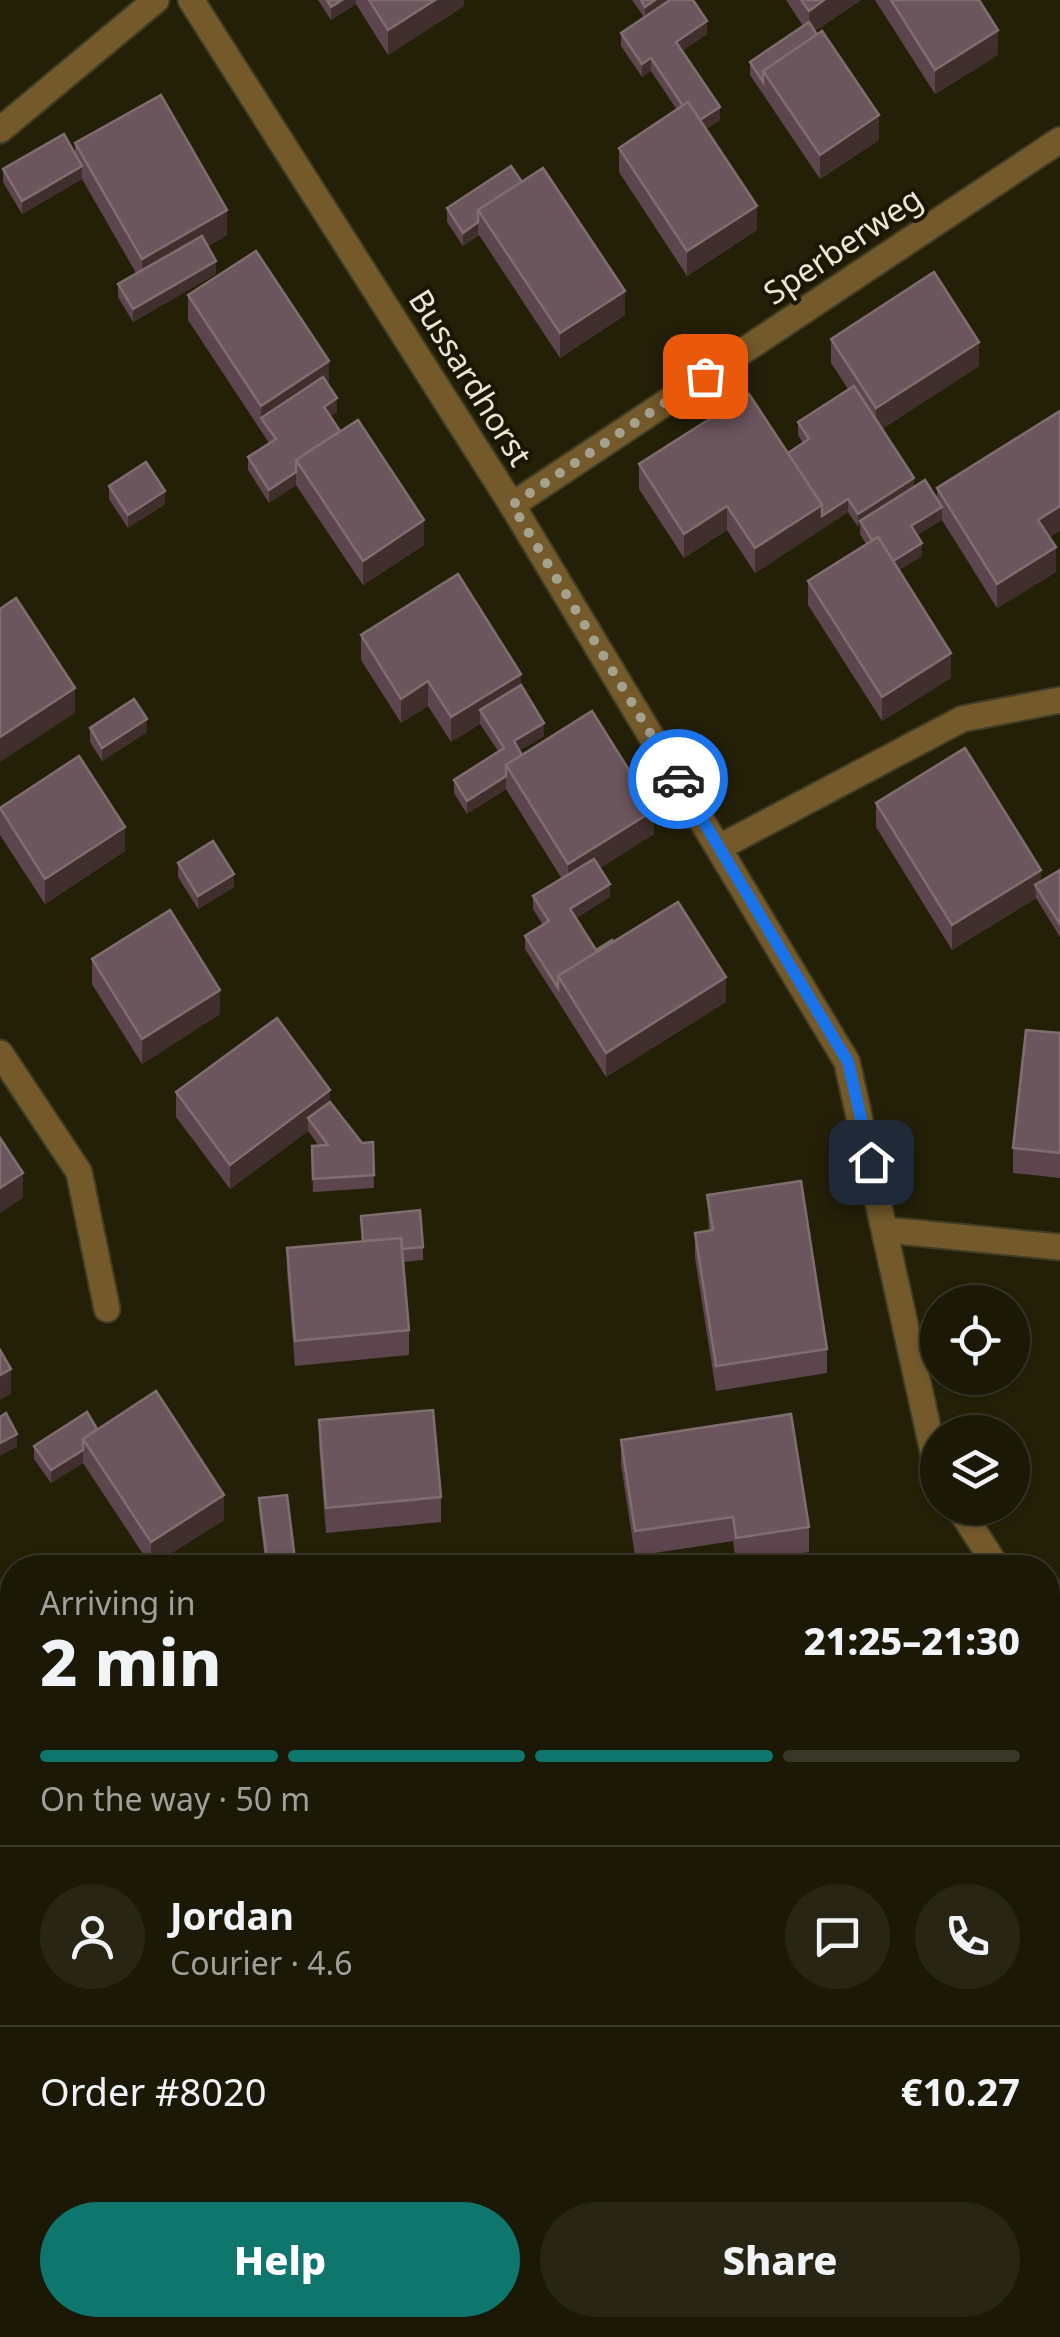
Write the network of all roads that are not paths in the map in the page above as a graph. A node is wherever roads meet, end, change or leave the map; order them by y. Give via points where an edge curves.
1 (156, 0) edge
2 (190, 0) edge
3 (0, 130) edge
4 (1060, 140) edge
5 (512, 505) junction
6 (1060, 700) edge
7 (720, 847) junction
8 (0, 1054) edge
9 (886, 1230) junction
10 (1060, 1247) edge
11 (107, 1309) dead end
12 (925, 1415) edge
13 (970, 1525) edge
14 (989, 1555) edge

1 - 3 street
2 - 5 street, Bussardhorst
4 - 5 street, Sperberweg
5 - 7 street, Bussardhorst
6 - 7 street via 962,719
7 - 9 street, Bussardhorst via 848,1062
8 - 11 street via 79,1172
9 - 10 street
9 - 12 street, Bussardhorst
13 - 14 street

